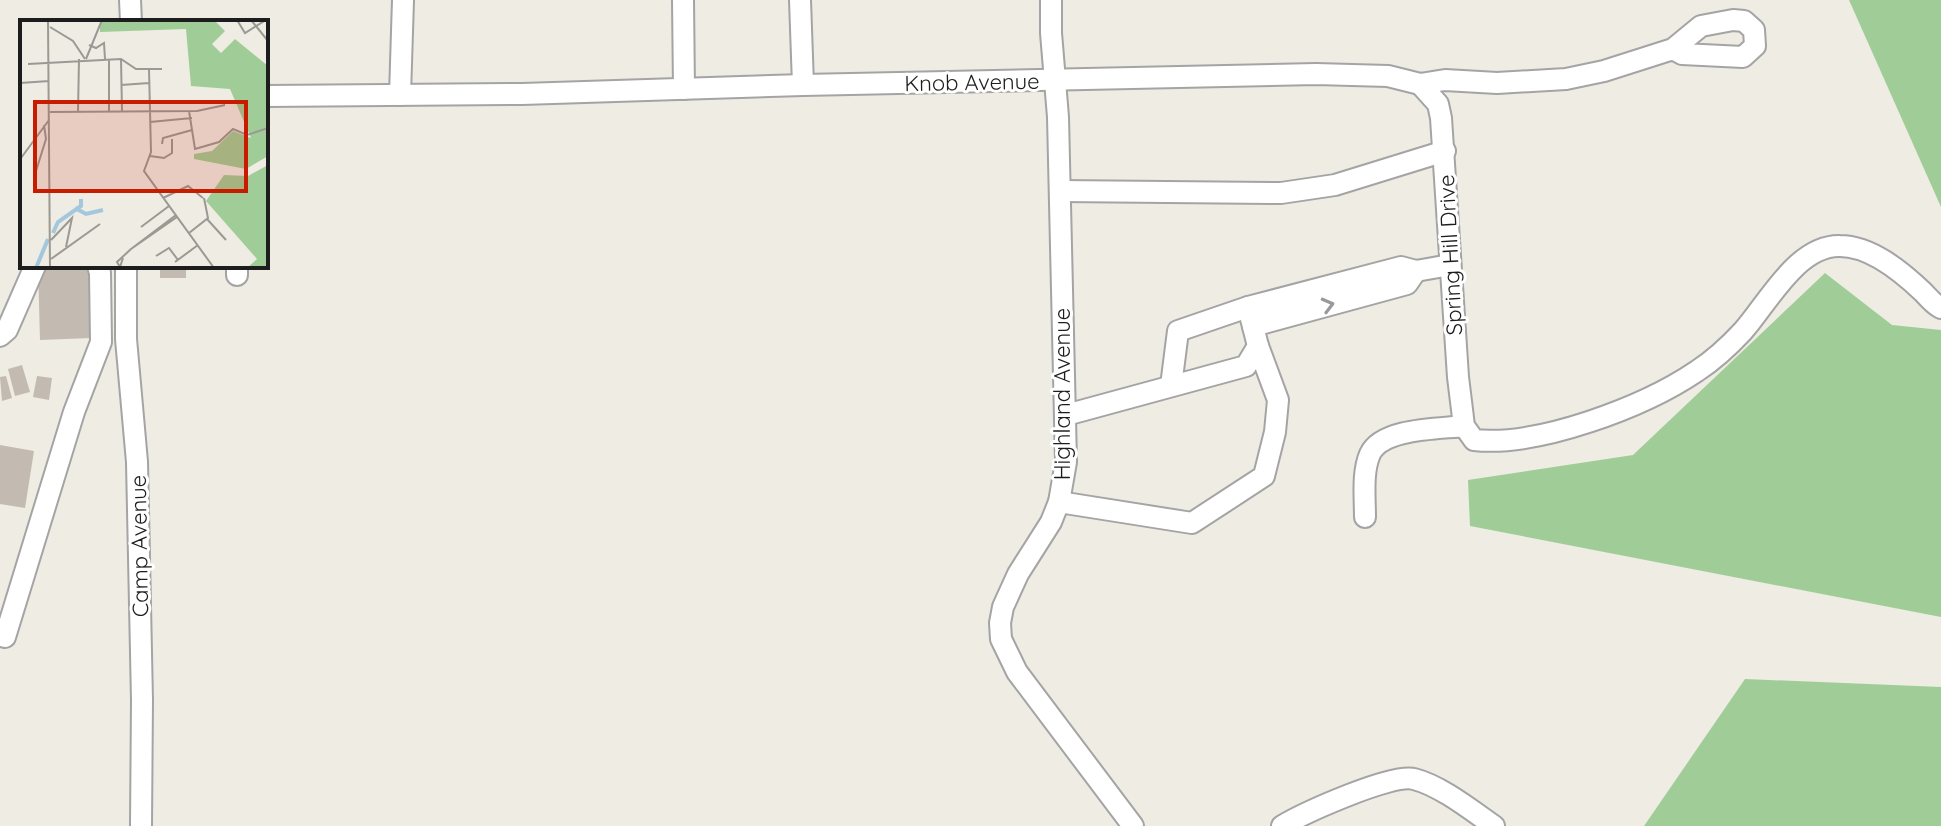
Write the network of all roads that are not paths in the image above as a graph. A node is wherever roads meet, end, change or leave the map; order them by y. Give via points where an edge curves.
1 (130, 0) edge
2 (403, 0) edge
3 (683, 0) edge
4 (800, 0) edge
5 (1051, 0) edge
6 (131, 20) edge
7 (1673, 49) dead end
8 (1054, 80) junction
9 (1420, 84) junction
10 (803, 85) junction
11 (684, 89) junction
12 (400, 95) junction
13 (268, 96) edge
14 (1445, 151) junction
15 (1060, 191) junction
16 (1450, 265) junction
17 (34, 268) edge
18 (99, 268) edge
19 (126, 268) edge
20 (1941, 308) edge
21 (1250, 316) junction
22 (0, 336) edge
23 (1258, 346) junction
24 (1171, 386) junction
25 (1066, 415) junction
26 (1465, 430) junction
27 (1059, 502) junction
28 (1365, 517) dead end
29 (5, 637) dead end
30 (141, 826) edge
31 (1133, 826) edge
32 (1282, 826) edge
33 (1494, 826) edge

1 - 6 street
2 - 12 street
3 - 11 street
4 - 10 street
5 - 8 street, Highland Avenue
7 - 9 street, Knob Avenue via 1566,79
8 - 9 street, Knob Avenue via 1316,74 1388,76
8 - 10 street, Knob Avenue
8 - 15 street, Highland Avenue
9 - 14 street, Spring Hill Drive via 1438,104
10 - 11 street, Knob Avenue
11 - 12 street, Knob Avenue
12 - 13 street, Knob Avenue
14 - 15 street via 1335,185 1281,193
14 - 16 street, Spring Hill Drive
15 - 25 street, Highland Avenue
16 - 21 street via 1416,271 1407,284
16 - 26 street, Spring Hill Drive
17 - 22 street
18 - 29 street via 101,342 74,412
19 - 30 street, Camp Avenue via 126,339 137,462
20 - 26 street via 1867,252 1823,248 1809,254 1730,344 1698,371 1661,391 1540,436 1489,442 1474,440
21 - 23 street
21 - 24 street via 1178,331
23 - 24 street via 1246,366
23 - 27 street via 1278,400 1264,476 1192,523
24 - 25 street
25 - 27 street, Highland Avenue
26 - 28 street via 1409,432 1378,444 1366,468
27 - 31 street, Highland Avenue via 1009,591 1001,639 1017,672
32 - 33 street via 1376,783 1412,778

